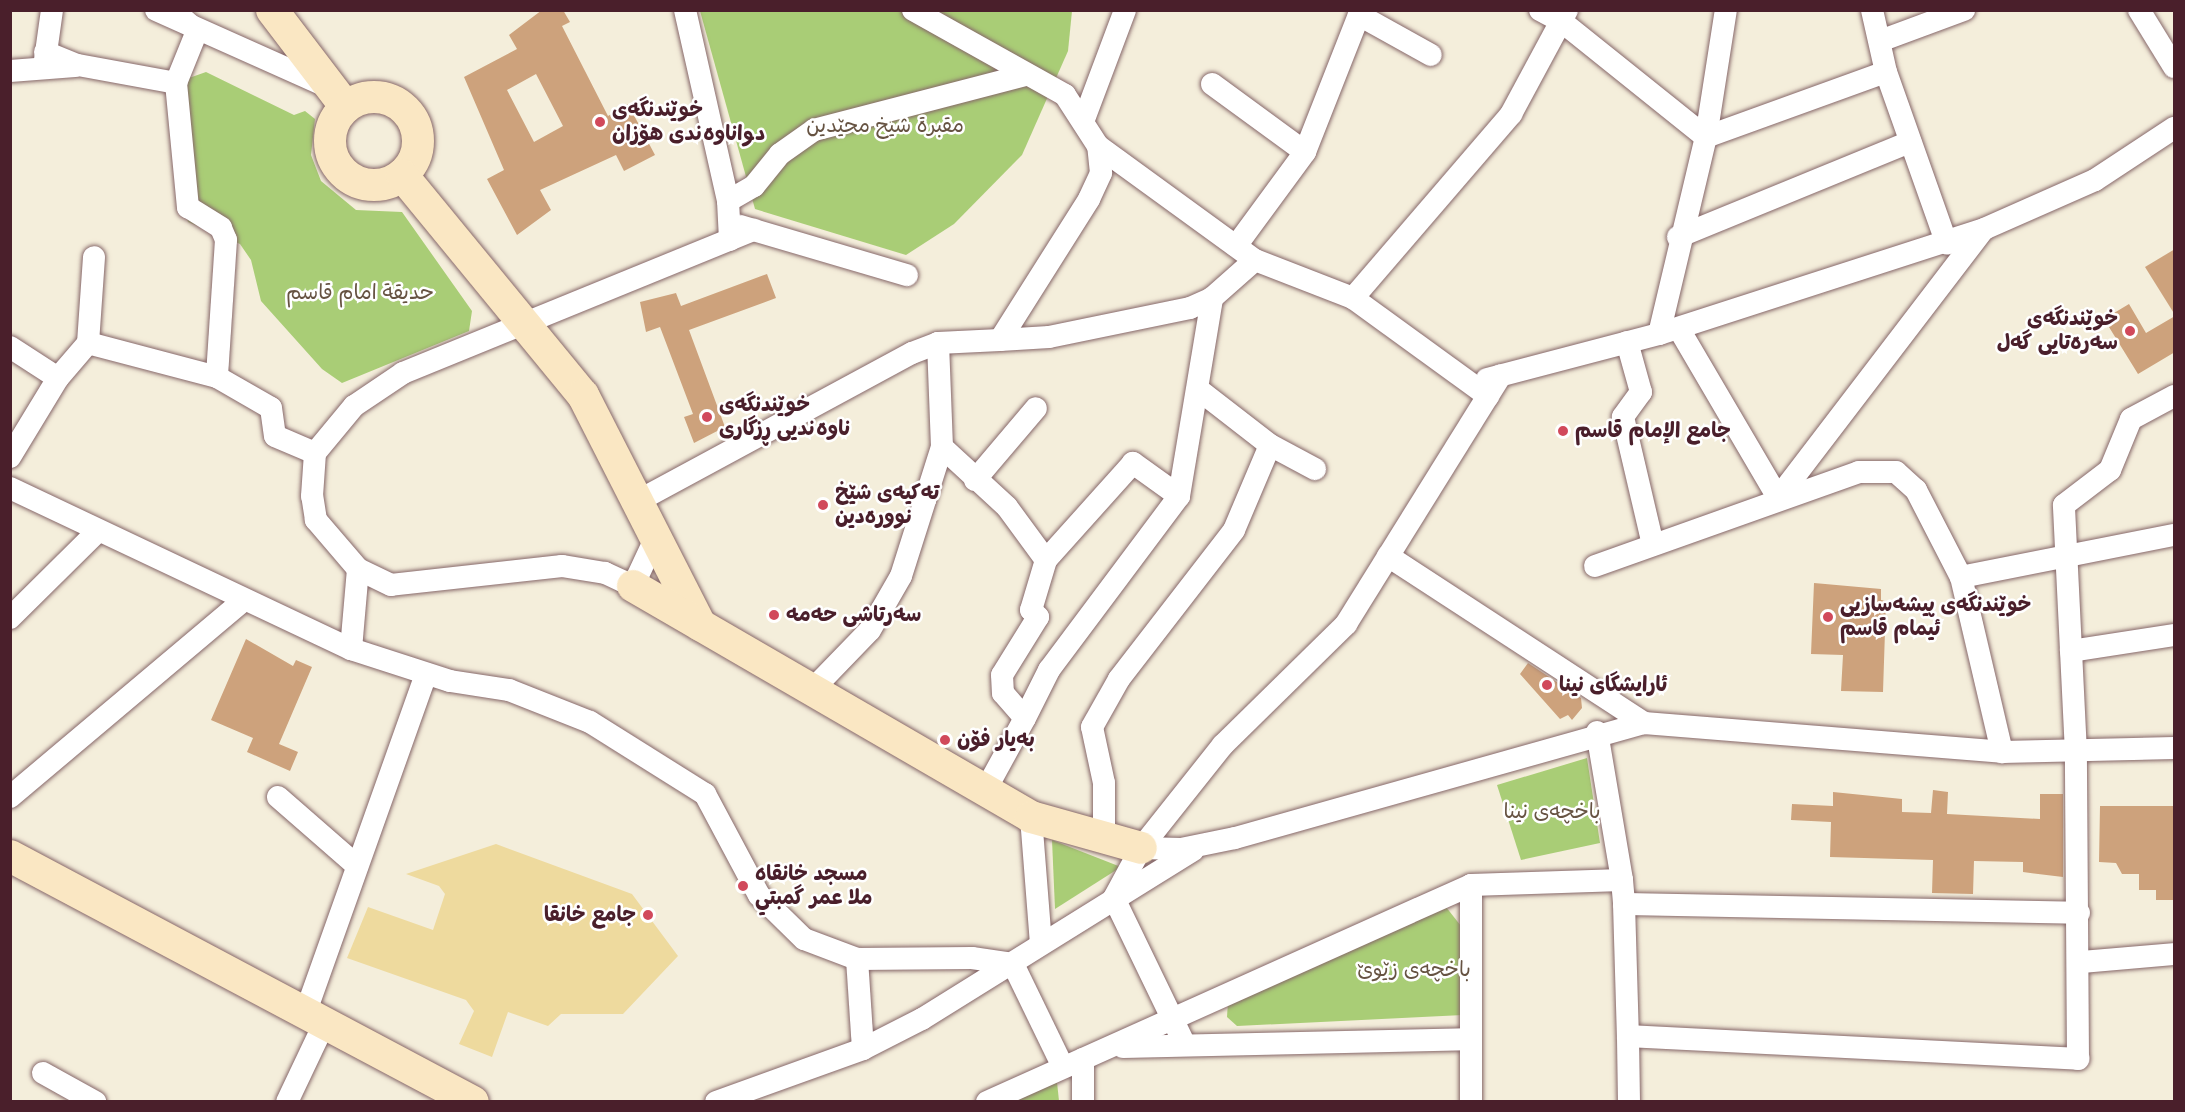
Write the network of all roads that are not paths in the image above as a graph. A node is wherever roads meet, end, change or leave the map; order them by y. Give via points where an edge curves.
1 (52, 10) edge
2 (156, 10) edge
3 (173, 10) edge
4 (272, 10) edge
5 (685, 10) edge
6 (913, 10) edge
7 (1125, 10) edge
8 (1540, 10) edge
9 (1726, 10) edge
10 (1872, 10) edge
11 (1964, 10) edge
12 (2139, 10) edge
13 (1360, 13) edge
14 (1564, 16) edge
15 (197, 31) junction
16 (1880, 41) junction
17 (1431, 55) dead end
18 (2172, 58) edge
19 (44, 61) junction
20 (10, 71) edge
21 (1886, 72) junction
22 (1025, 75) junction
23 (176, 83) junction
24 (1212, 84) dead end
25 (338, 97) junction
26 (1083, 122) junction
27 (2175, 128) edge
28 (1706, 137) junction
29 (1910, 142) junction
30 (1098, 146) junction
31 (1305, 152) junction
32 (402, 175) junction
33 (728, 201) junction
34 (1984, 229) junction
35 (730, 232) junction
36 (1678, 237) junction
37 (1947, 244) junction
38 (1236, 246) junction
39 (94, 257) dead end
40 (1255, 260) junction
41 (907, 275) dead end
42 (1212, 298) junction
43 (1353, 298) junction
44 (527, 324) junction
45 (1669, 332) junction
46 (1000, 340) junction
47 (1627, 342) junction
48 (88, 343) junction
49 (938, 343) junction
50 (10, 348) edge
51 (217, 377) junction
52 (58, 378) junction
53 (1199, 390) junction
54 (1479, 390) junction
55 (2175, 396) edge
56 (1036, 408) dead end
57 (1270, 445) junction
58 (942, 447) junction
59 (315, 453) junction
60 (10, 457) edge
61 (1315, 469) dead end
62 (975, 480) junction
63 (10, 488) edge
64 (1179, 496) junction
65 (1778, 498) junction
66 (638, 501) junction
67 (96, 533) junction
68 (2175, 535) edge
69 (656, 537) junction
70 (1653, 545) junction
71 (1388, 556) junction
72 (2065, 557) junction
73 (1046, 560) junction
74 (1595, 566) dead end
75 (358, 569) junction
76 (1961, 577) junction
77 (633, 586) junction
78 (244, 600) junction
79 (10, 618) edge
80 (700, 625) junction
81 (2175, 635) edge
82 (351, 649) junction
83 (2071, 651) junction
84 (426, 674) junction
85 (812, 690) junction
86 (1026, 718) junction
87 (1644, 723) junction
88 (1597, 732) junction
89 (2175, 748) edge
90 (2002, 752) junction
91 (2076, 753) junction
92 (985, 791) junction
93 (10, 797) edge
94 (278, 797) dead end
95 (1031, 817) junction
96 (1104, 841) junction
97 (1199, 846) junction
98 (1141, 848) junction
99 (10, 856) edge
100 (357, 866) junction
101 (1622, 880) junction
102 (1471, 885) junction
103 (1114, 898) junction
104 (1624, 903) junction
105 (2079, 913) junction
106 (1041, 944) junction
107 (2175, 954) edge
108 (857, 959) junction
109 (2080, 962) junction
110 (1013, 963) junction
111 (314, 1019) junction
112 (1174, 1020) junction
113 (1628, 1036) junction
114 (1467, 1039) junction
115 (1185, 1045) junction
116 (1112, 1048) junction
117 (863, 1049) junction
118 (1073, 1063) junction
119 (44, 1073) dead end
120 (95, 1101) edge
121 (287, 1101) edge
122 (473, 1101) edge
123 (716, 1101) edge
124 (987, 1101) edge
125 (1083, 1101) edge
126 (1471, 1101) edge
127 (1629, 1101) edge

1 - 19 street
2 - 15 street
3 - 15 street
4 - 25 street
5 - 33 street
6 - 22 street
7 - 26 street
8 - 14 street
9 - 28 street
10 - 16 street
11 - 16 street
12 - 18 street
13 - 17 street
13 - 31 street
14 - 28 street
14 - 43 street via 1510,114
15 - 23 street
15 - 25 street
16 - 21 street
19 - 20 street
19 - 23 street
21 - 28 street
21 - 29 street
22 - 26 street via 1065,95
22 - 33 street via 814,130 780,154 754,186
23 - 51 street via 188,207 221,228 226,240
24 - 31 street
25 - 32 street via 381,98 406,112 417,144
25 - 32 street via 330,139 339,167 369,184
26 - 30 street
27 - 34 street via 2095,180
28 - 36 street
29 - 36 street
29 - 37 street
30 - 38 street
30 - 46 street via 1101,173 1089,199
31 - 38 street
32 - 44 street
33 - 35 street
34 - 37 street
34 - 65 street
35 - 41 street via 754,230
35 - 44 street
36 - 45 street
37 - 45 street
38 - 40 street
39 - 48 street
40 - 42 street
40 - 43 street
42 - 46 street via 1117,325
42 - 53 street
43 - 54 street
44 - 59 street via 385,382 334,425
44 - 66 street via 583,395
45 - 47 street
45 - 65 street
46 - 49 street
47 - 54 street via 1500,375
47 - 70 street via 1641,392 1623,417
48 - 51 street
48 - 52 street
49 - 58 street
49 - 66 street
50 - 52 street
51 - 59 street via 271,408 275,436
52 - 60 street
53 - 57 street
53 - 64 street
54 - 71 street
55 - 72 street via 2130,419 2110,470 2064,505
56 - 62 street
57 - 61 street
57 - 96 street via 1234,530 1119,679 1092,728 1104,783
58 - 62 street
58 - 85 street via 901,576 870,630
59 - 75 street via 312,496 316,520
62 - 73 street via 1007,507
63 - 67 street
64 - 73 street via 1133,463
64 - 86 street via 1049,670
65 - 70 street
65 - 76 street via 1867,470 1896,472 1916,490
66 - 69 street
67 - 78 street
67 - 79 street
68 - 72 street
69 - 77 street
69 - 80 street
70 - 74 street
71 - 87 street
71 - 98 street via 1346,624 1223,745
72 - 76 street
72 - 83 street
73 - 86 street via 1031,610 1038,616 1002,675 1004,693
75 - 77 street via 379,582 404,586 562,566 605,573
75 - 82 street
76 - 90 street
77 - 80 street
78 - 82 street
78 - 93 street
80 - 85 street
81 - 83 street
82 - 84 street
83 - 91 street
84 - 100 street
84 - 108 street via 509,690 557,706 696,788 718,812 752,883 780,920 816,946
85 - 92 street
86 - 92 street
87 - 88 street
87 - 90 street
88 - 97 street
88 - 101 street
89 - 91 street
90 - 91 street
91 - 105 street
92 - 95 street
94 - 100 street
95 - 96 street
95 - 106 street
96 - 98 street
97 - 98 street
97 - 103 street
98 - 103 street
99 - 111 street
100 - 111 street
101 - 102 street
101 - 104 street
102 - 112 street
102 - 114 street
103 - 106 street
103 - 112 street
104 - 105 street
104 - 113 street
105 - 109 street
106 - 110 street
107 - 109 street
108 - 110 street via 972,958
108 - 117 street
109 - 113 street via 2078,1059
110 - 117 street
110 - 118 street
111 - 121 street
111 - 122 street
112 - 115 street
112 - 116 street
113 - 127 street
114 - 115 street
114 - 126 street
115 - 116 street
116 - 118 street
117 - 123 street
118 - 124 street
118 - 125 street
119 - 120 street

